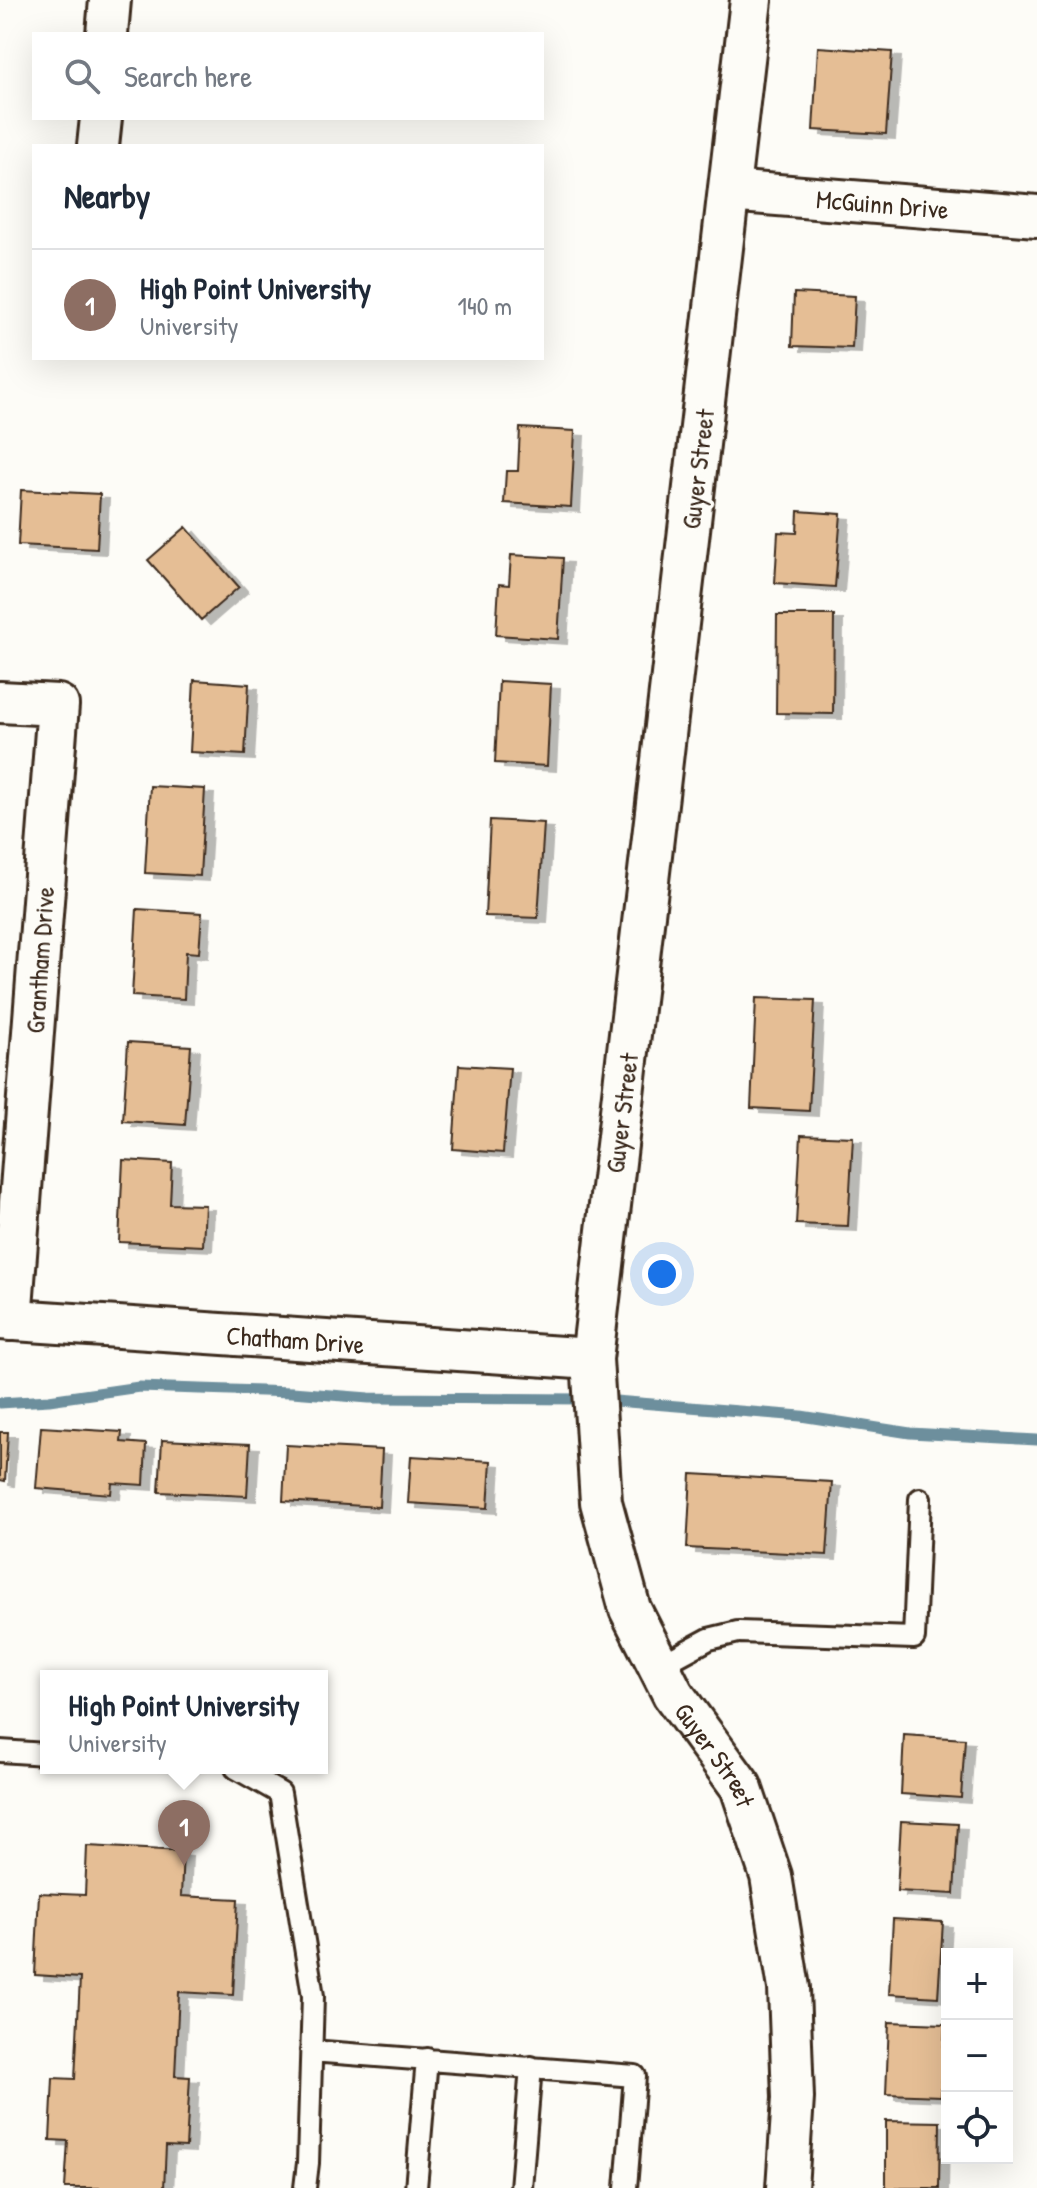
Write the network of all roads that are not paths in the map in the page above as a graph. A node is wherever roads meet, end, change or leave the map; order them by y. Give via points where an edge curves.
1 (110, 0) edge
2 (751, 0) edge
3 (107, 32) edge
4 (101, 120) edge
5 (98, 144) edge
6 (729, 191) junction
7 (1037, 216) edge
8 (0, 702) edge
9 (6, 1320) edge
10 (592, 1359) junction
11 (920, 1499) dead end
12 (659, 1666) junction
13 (0, 1751) edge
14 (40, 1754) edge
15 (247, 1774) edge
16 (311, 2051) junction
17 (427, 2059) junction
18 (531, 2067) junction
19 (305, 2188) edge
20 (416, 2188) edge
21 (521, 2188) edge
22 (626, 2188) edge
23 (787, 2188) edge

1 - 3 street
2 - 6 street, Guyer Street
4 - 5 street
6 - 7 street, McGuinn Drive
6 - 10 street, Guyer Street
8 - 9 street, Grantham Drive via 58,705
9 - 10 street, Chatham Drive
10 - 12 street, Guyer Street via 601,1502 630,1609
11 - 12 lane via 914,1638 738,1632 709,1639
12 - 23 street, Guyer Street via 673,1694 741,1787 771,1876 789,1988 793,2098
13 - 14 lane
15 - 16 lane via 280,1793 313,1996
16 - 17 lane
16 - 19 lane
17 - 18 lane
17 - 20 lane
18 - 21 lane
18 - 22 lane via 635,2076

